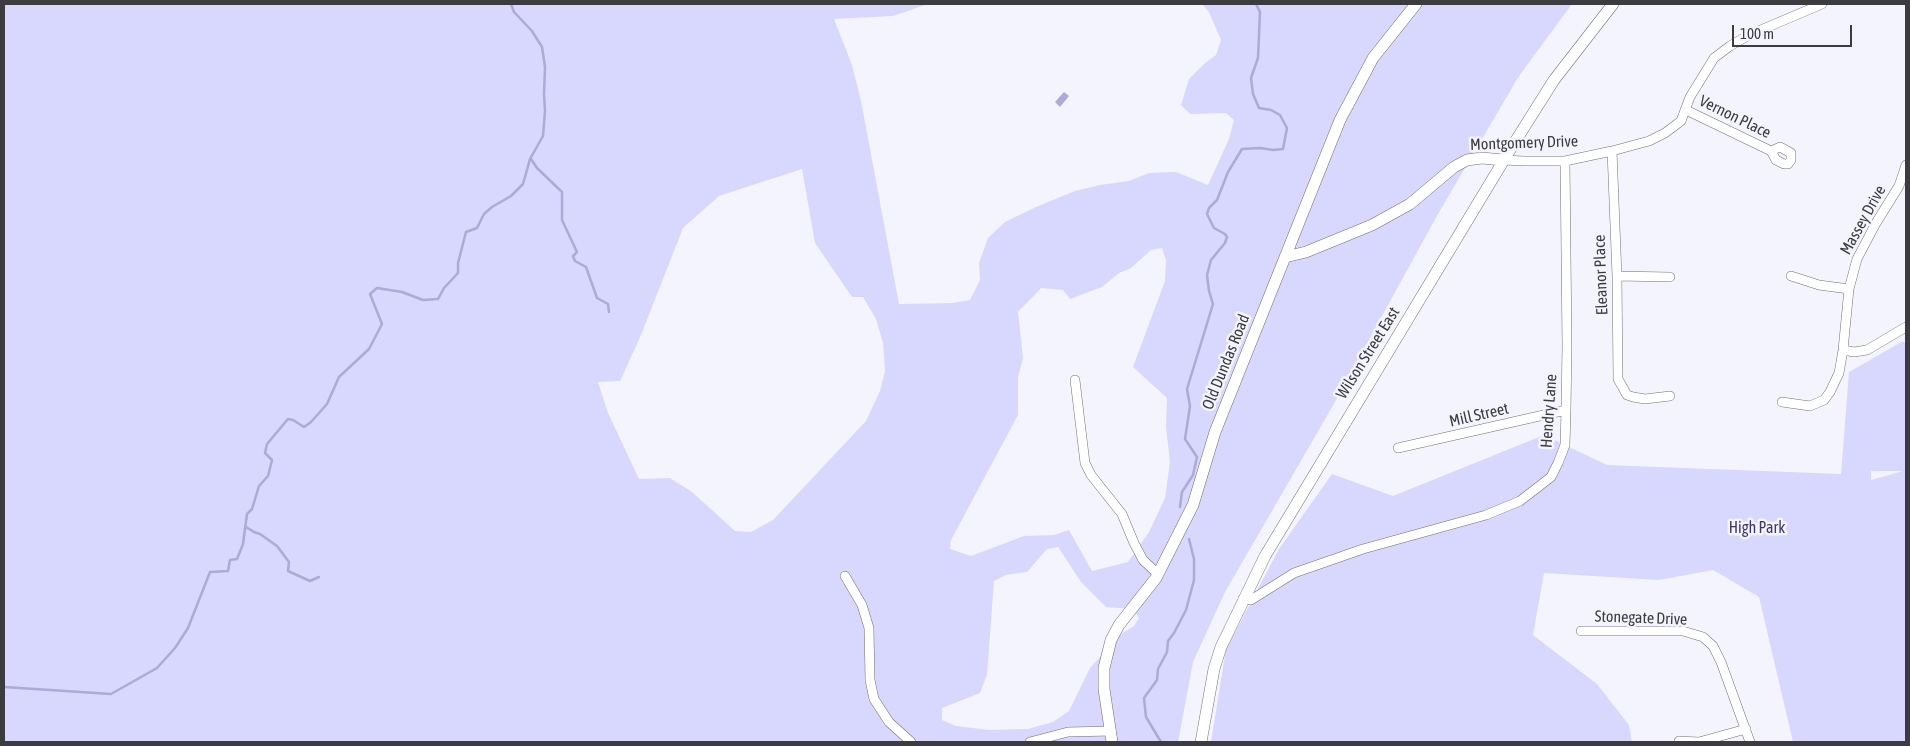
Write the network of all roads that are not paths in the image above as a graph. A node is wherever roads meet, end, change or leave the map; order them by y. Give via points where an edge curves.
1 (1416, 4) edge
2 (1613, 4) edge
3 (1822, 4) edge
4 (1686, 110) junction
5 (1612, 151) junction
6 (1771, 151) dead end
7 (1504, 160) junction
8 (1565, 161) junction
9 (1906, 165) edge
10 (1903, 185) edge
11 (1285, 257) junction
12 (1617, 276) junction
13 (1670, 276) dead end
14 (1791, 276) dead end
15 (1849, 289) junction
16 (1906, 327) edge
17 (1844, 350) junction
18 (1075, 380) dead end
19 (1670, 396) dead end
20 (1782, 402) dead end
21 (1566, 410) junction
22 (1398, 448) dead end
23 (1158, 574) junction
24 (845, 576) dead end
25 (1243, 599) junction
26 (1581, 631) dead end
27 (1746, 729) junction
28 (1111, 737) edge
29 (1679, 741) dead end
30 (910, 742) edge
31 (1030, 742) edge
32 (1201, 742) edge
33 (1750, 742) edge

1 - 11 street, Old Dundas Road via 1373,58 1340,120
2 - 7 street, Wilson Street East via 1554,80
3 - 4 street, Montgomery Drive via 1749,35 1714,58 1690,97
4 - 5 street, Montgomery Drive via 1680,121 1665,134
4 - 6 street, Vernon Place
5 - 8 street, Montgomery Drive
5 - 12 street, Eleanor Place
7 - 8 street, Montgomery Drive
7 - 11 street, Montgomery Drive via 1467,160 1410,204 1372,225 1306,252
7 - 25 street, Wilson Street East
8 - 21 street, Hendry Lane
9 - 10 street, Massey Drive
10 - 15 street, Massey Drive via 1876,223 1857,259
11 - 23 street, Old Dundas Road via 1215,432 1193,505
12 - 13 street
12 - 19 street, Eleanor Place via 1618,379 1627,395 1645,399
14 - 15 street via 1819,285
15 - 17 street, Massey Drive
16 - 17 street via 1867,350
17 - 20 street, Massey Drive via 1839,374 1824,400 1810,406
18 - 23 street via 1085,463 1122,514 1143,560
21 - 22 street, Mill Street
21 - 25 street, Hendry Lane via 1565,445 1558,464 1551,477 1520,501 1486,515 1363,549 1294,573 1251,600
23 - 28 street, Old Dundas Road via 1111,640 1104,668
24 - 30 street via 862,605 869,628 870,680 874,699 889,722
25 - 32 street, Wilson Street East via 1214,669
26 - 27 street, Stonegate Drive via 1683,631 1703,637 1714,646
27 - 29 street via 1699,742
27 - 33 street, Stonegate Drive
28 - 31 street via 1068,732

